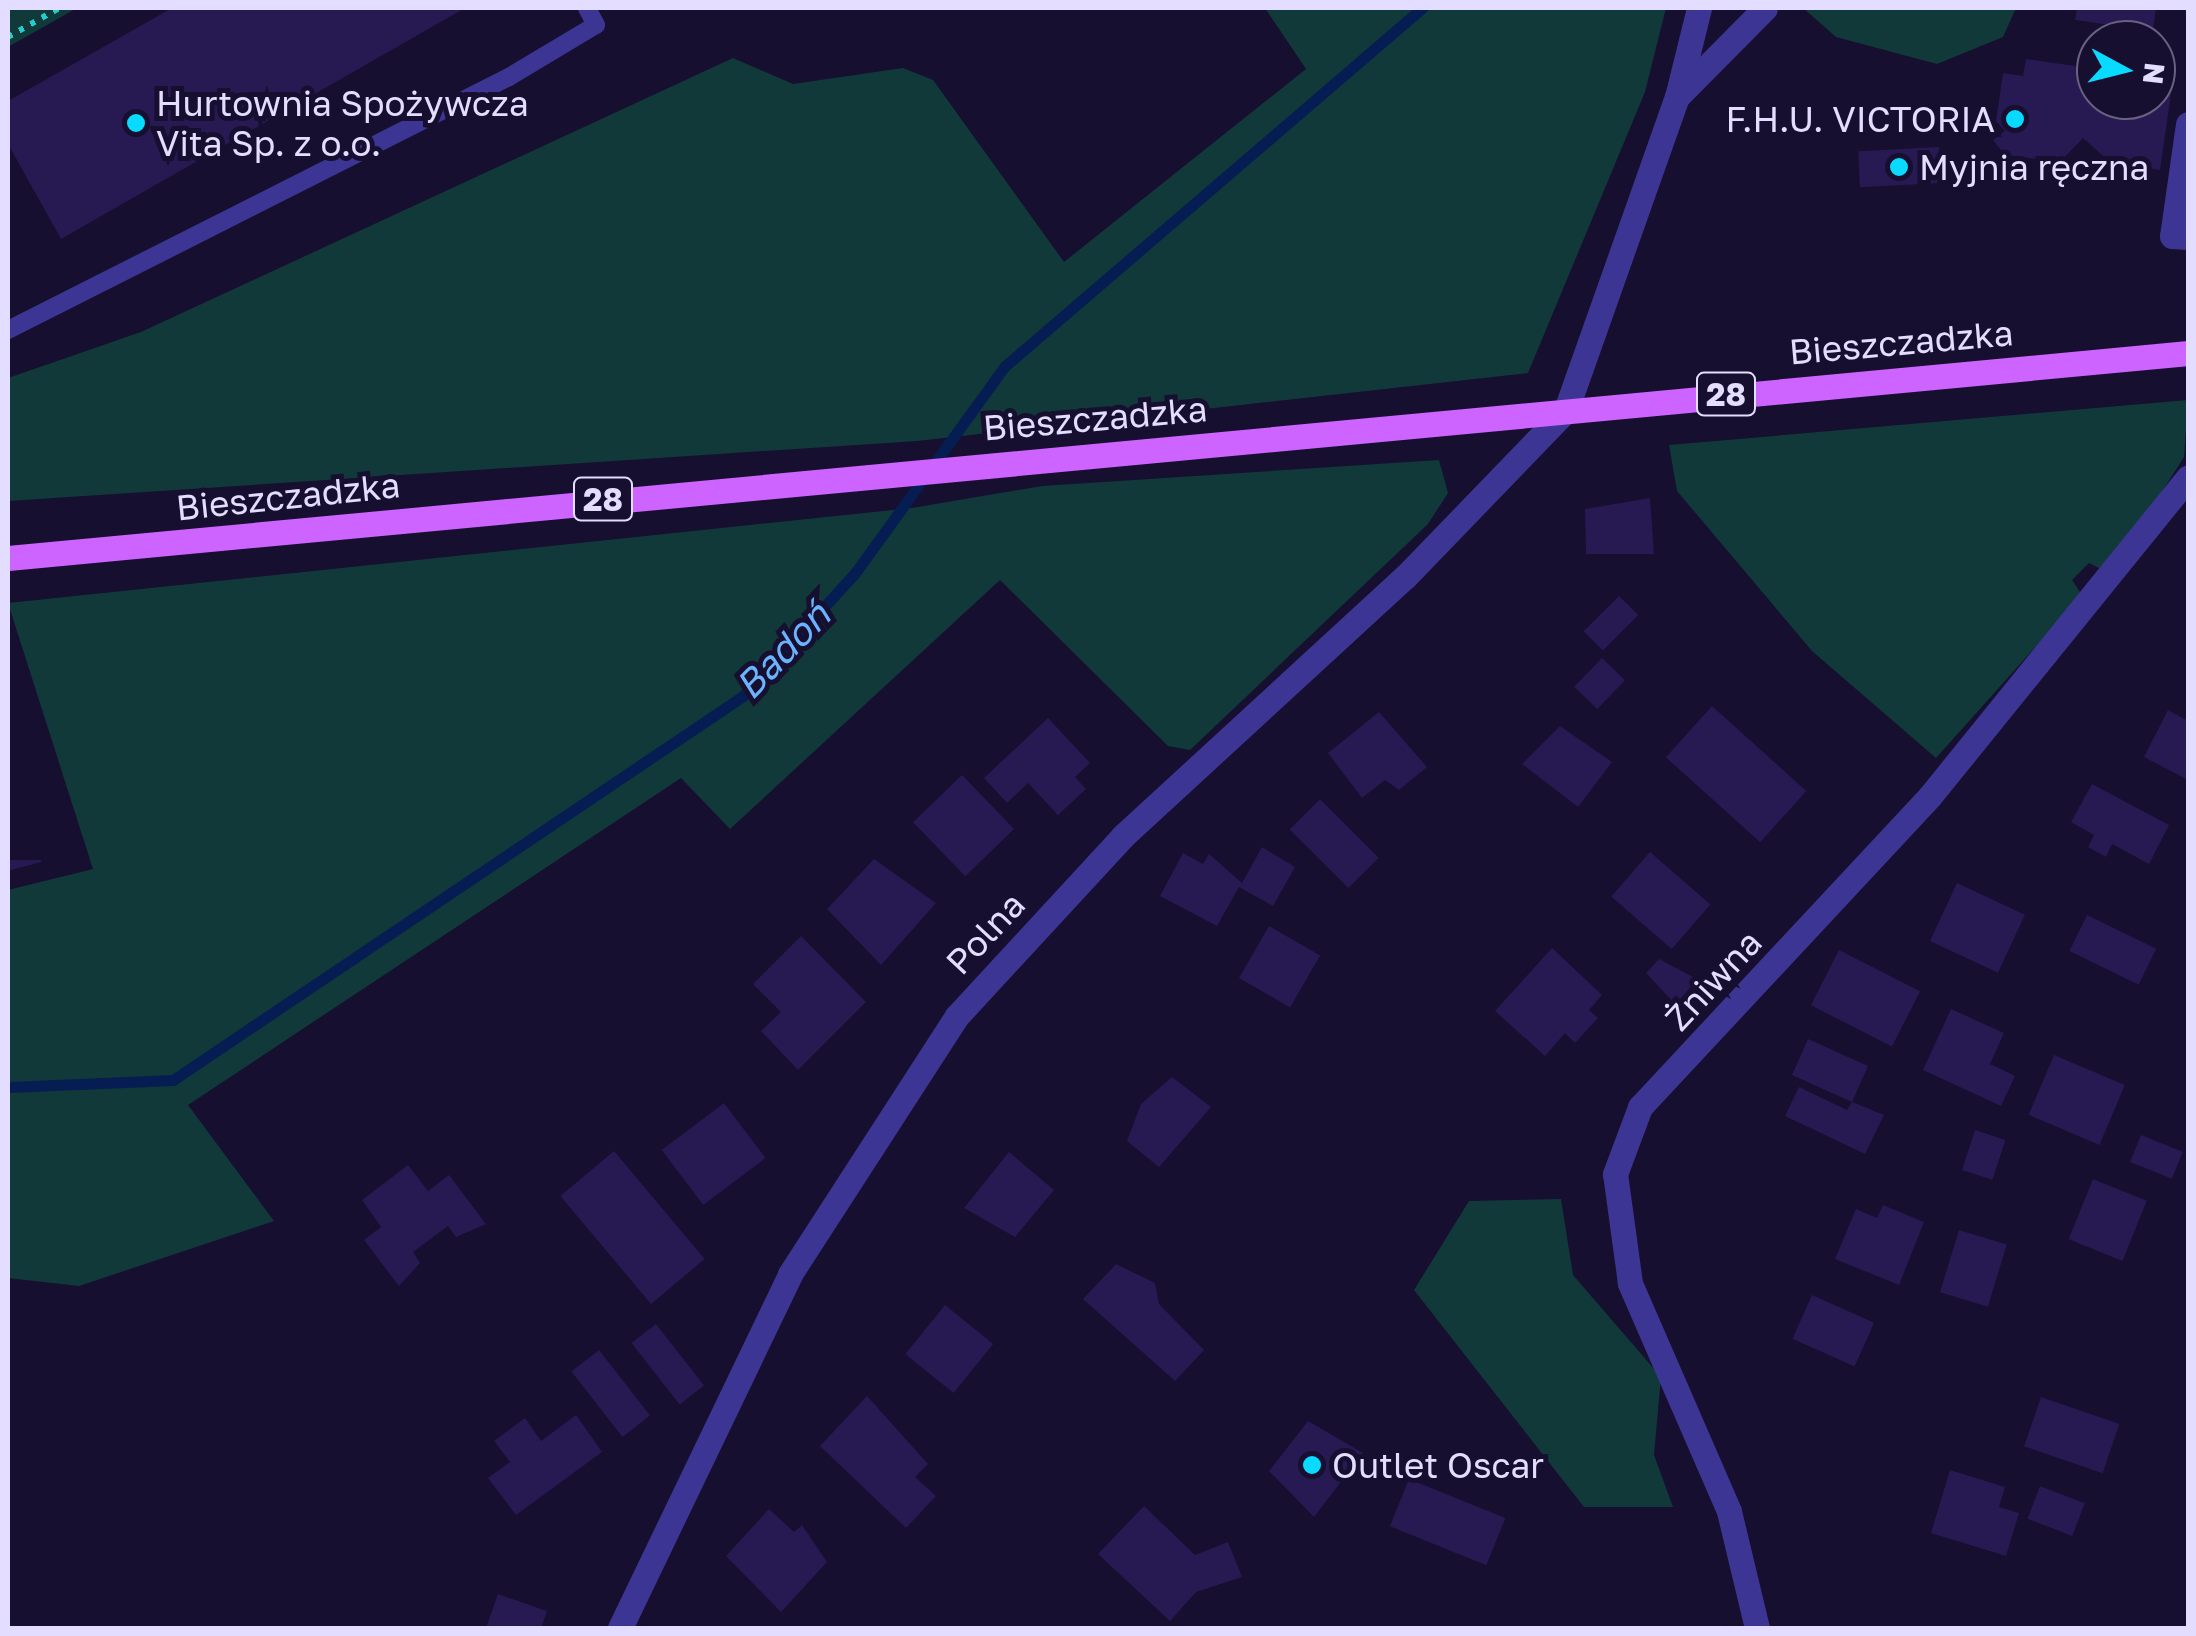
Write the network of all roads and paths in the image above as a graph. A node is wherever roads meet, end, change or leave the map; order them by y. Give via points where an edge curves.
1 (59, 8) edge
2 (588, 8) edge
3 (1699, 8) edge
4 (1765, 8) edge
5 (8, 37) edge
6 (1678, 97) junction
7 (2188, 124) edge
8 (2180, 236) edge
9 (8, 330) edge
10 (2188, 352) edge
11 (1566, 410) junction
12 (2188, 476) edge
13 (8, 558) edge
14 (620, 1628) edge
15 (1757, 1628) edge

1 - 5 path
2 - 9 lane via 596,25 509,77
3 - 6 street
4 - 6 street
6 - 11 street
7 - 8 street
10 - 11 main road, Bieszczadzka / 28
11 - 13 main road, Bieszczadzka / 28
11 - 14 street, Polna via 1405,577 1123,836 956,1016 790,1274
12 - 15 street, Żniwna via 1930,796 1640,1107 1615,1174 1630,1283 1729,1511

